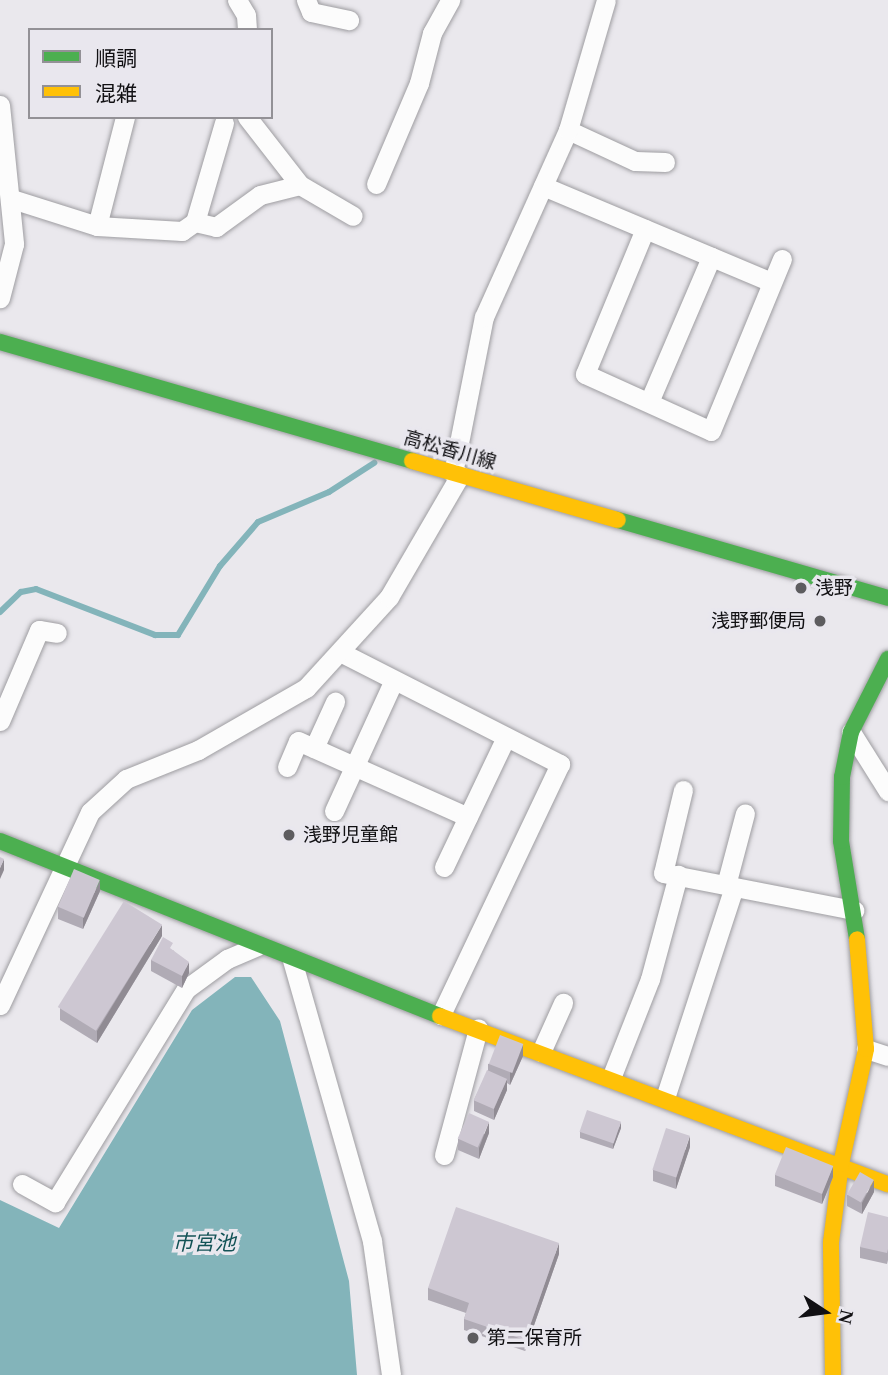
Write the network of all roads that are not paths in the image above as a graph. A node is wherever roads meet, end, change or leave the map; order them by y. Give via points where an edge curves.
1 (237, 0) edge
2 (306, 0) edge
3 (450, 0) edge
4 (606, 0) edge
5 (349, 20) dead end
6 (247, 28) edge
7 (0, 105) edge
8 (124, 119) edge
9 (249, 119) edge
10 (224, 123) dead end
11 (568, 130) junction
12 (665, 162) dead end
13 (376, 184) dead end
14 (300, 185) junction
15 (543, 186) junction
16 (12, 199) junction
17 (353, 216) dead end
18 (195, 222) junction
19 (96, 226) junction
20 (645, 229) junction
21 (711, 257) junction
22 (782, 259) dead end
23 (771, 282) junction
24 (0, 299) edge
25 (0, 342) edge
26 (649, 402) junction
27 (457, 474) junction
28 (888, 598) edge
29 (57, 633) dead end
30 (342, 653) junction
31 (888, 659) edge
32 (394, 680) junction
33 (335, 702) dead end
34 (0, 721) edge
35 (851, 732) junction
36 (506, 737) junction
37 (314, 748) junction
38 (355, 766) junction
39 (288, 767) dead end
40 (683, 790) dead end
41 (888, 791) edge
42 (334, 811) dead end
43 (745, 813) dead end
44 (468, 817) junction
45 (0, 841) edge
46 (62, 866) junction
47 (444, 867) dead end
48 (678, 875) junction
49 (730, 886) junction
50 (854, 910) junction
51 (257, 946) junction
52 (292, 960) junction
53 (563, 1003) dead end
54 (0, 1005) edge
55 (441, 1015) junction
56 (478, 1029) junction
57 (866, 1049) junction
58 (541, 1052) junction
59 (888, 1056) edge
60 (611, 1079) junction
61 (665, 1098) junction
62 (443, 1155) dead end
63 (841, 1164) junction
64 (22, 1184) dead end
65 (888, 1184) edge
66 (391, 1375) edge
67 (834, 1375) edge

1 - 6 street via 246,15
2 - 5 street via 312,12
3 - 13 street via 432,33 419,83
4 - 11 street
7 - 16 street
8 - 19 street
9 - 14 street
10 - 18 street
11 - 12 street via 635,161
11 - 15 street
14 - 17 street
14 - 18 street via 260,195 216,227
15 - 20 street
15 - 27 street via 484,317
16 - 19 street
16 - 24 street via 14,244
18 - 19 street via 182,231
20 - 21 street
20 - 26 street via 586,374
21 - 23 street
21 - 26 street
22 - 23 street
23 - 26 street via 711,431
25 - 27 street, 高松香川線
27 - 28 street, 高松香川線
27 - 30 street via 389,597
29 - 34 street via 39,630
30 - 32 street
30 - 46 street via 306,688 198,750 108,790 90,811
31 - 35 street
32 - 36 street
32 - 38 street
33 - 37 street
35 - 41 street
35 - 50 street via 842,777 841,841
36 - 44 street
36 - 55 street via 560,764
37 - 38 street
37 - 39 street via 298,741
38 - 42 street
38 - 44 street
40 - 48 street via 663,873
43 - 49 street
44 - 47 street
45 - 46 street
46 - 51 street
46 - 54 street
48 - 49 street
48 - 60 street via 650,979
49 - 50 street
49 - 61 street
50 - 57 street
51 - 52 street
51 - 64 street via 227,959 186,989 55,1202
52 - 55 street
52 - 66 street via 372,1241
53 - 58 street
55 - 56 street
56 - 58 street
56 - 62 street
57 - 59 street
57 - 63 street
58 - 60 street
60 - 61 street
61 - 63 street
63 - 65 street
63 - 67 street via 831,1242

